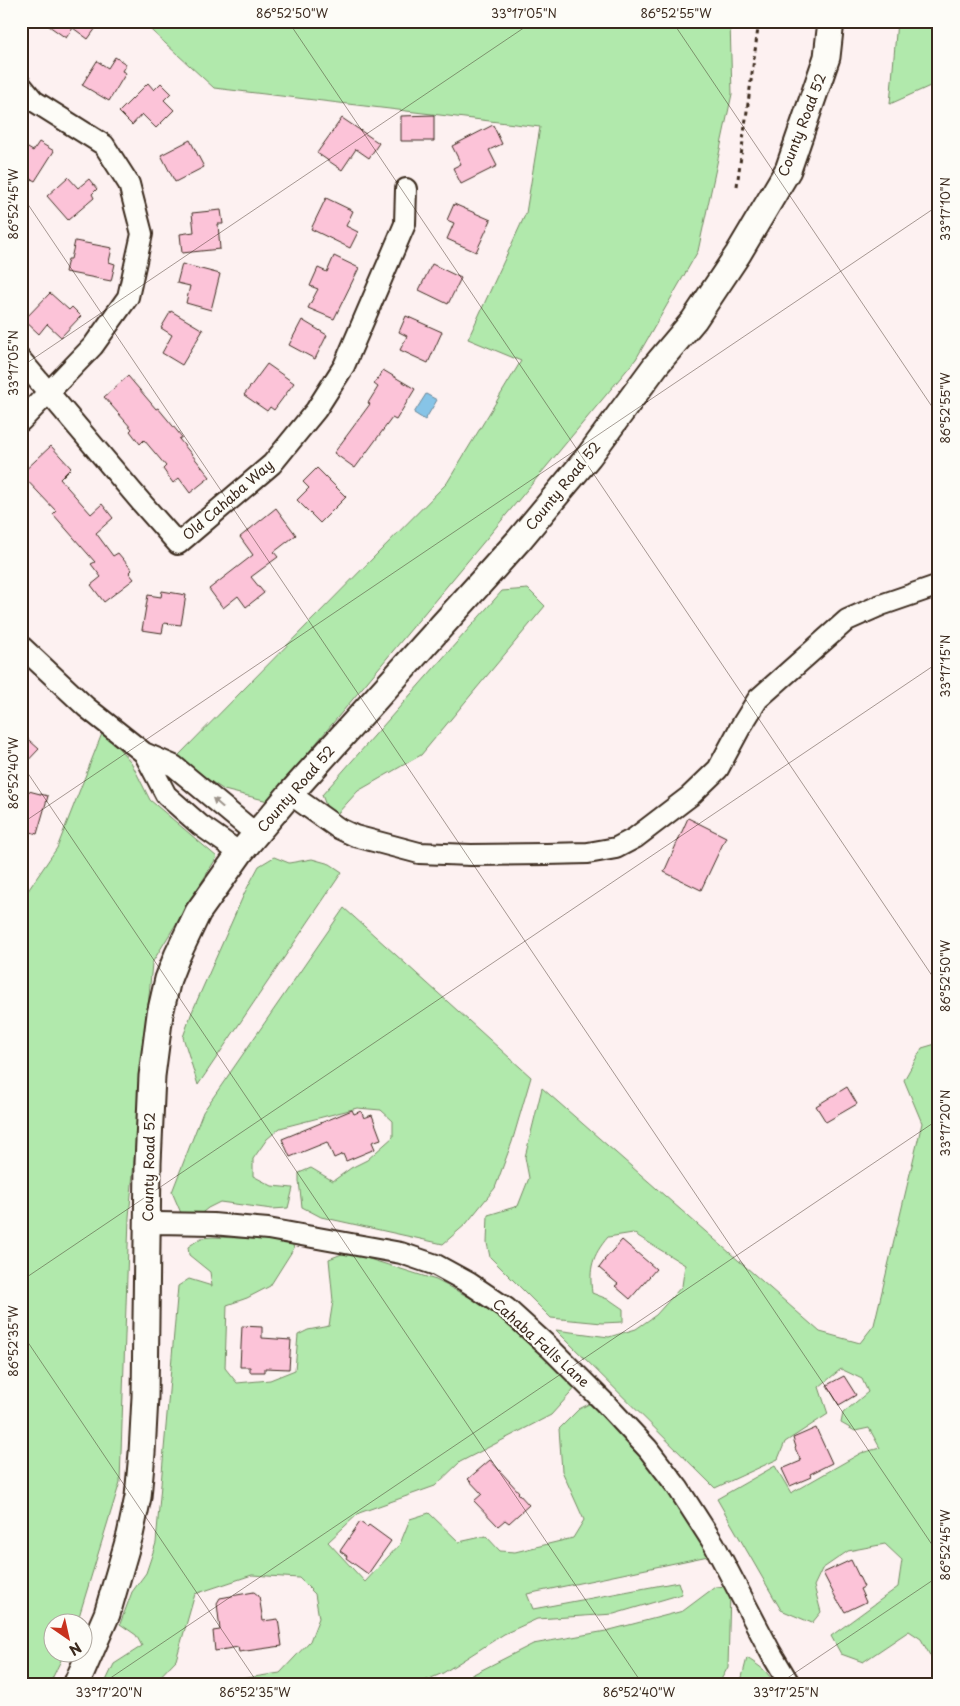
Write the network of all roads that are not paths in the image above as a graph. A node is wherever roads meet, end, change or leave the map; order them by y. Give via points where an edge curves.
1 (831, 21) edge
2 (21, 85) edge
3 (406, 189) dead end
4 (21, 360) edge
5 (50, 392) junction
6 (21, 421) edge
7 (939, 585) edge
8 (21, 646) edge
9 (144, 753) junction
10 (290, 794) junction
11 (256, 834) junction
12 (240, 853) junction
13 (148, 1228) junction
14 (76, 1685) edge
15 (790, 1685) edge

1 - 10 main road, County Road 52 via 827,57 788,170 694,320 520,540
2 - 5 street via 34,101 104,145 129,184 142,234 128,297 94,346
3 - 5 street, Old Cahaba Way via 405,224 344,366 316,410 272,464 178,544
4 - 5 street, Old Cahaba Way
5 - 6 street
7 - 10 street via 847,620 758,699 718,769 690,796 635,838 616,848 588,853 418,853 355,836 338,828
8 - 9 street via 86,707
11 -> 9 street via 174,766
9 - 12 street via 166,795 200,825
10 - 11 main road, County Road 52
11 - 12 main road, County Road 52
12 - 13 main road, County Road 52 via 198,912 168,979 152,1076
13 - 14 main road, County Road 52 via 145,1396 138,1497 107,1614
13 - 15 street, Cahaba Falls Lane via 157,1223 259,1228 401,1253 436,1265 469,1282 506,1308 605,1403 648,1449 678,1488 714,1544

